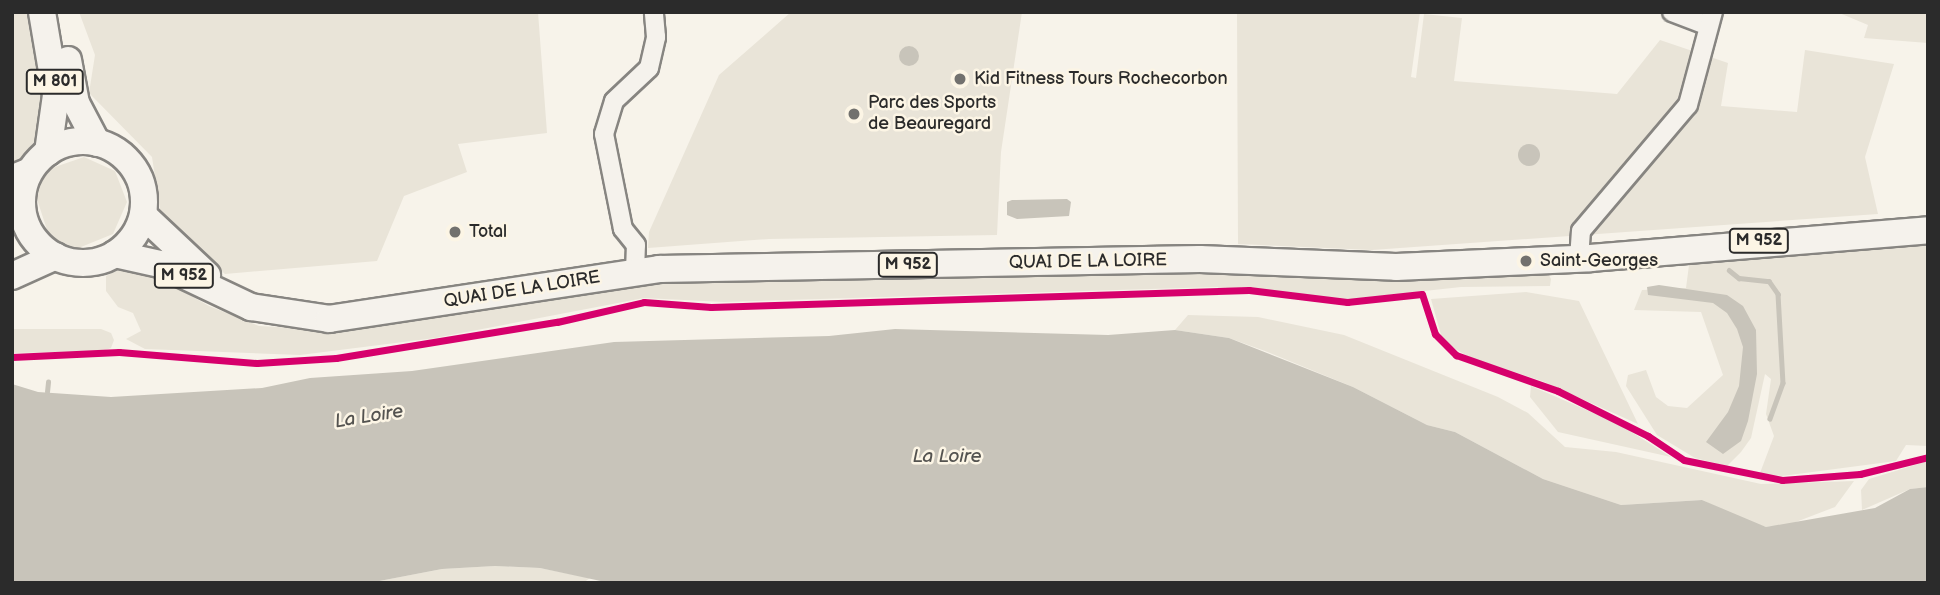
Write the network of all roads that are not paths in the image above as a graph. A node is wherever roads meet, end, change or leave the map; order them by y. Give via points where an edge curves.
1 (42, 12) edge
2 (55, 12) edge
3 (654, 12) edge
4 (1672, 12) edge
5 (1710, 19) edge
6 (97, 143) junction
7 (31, 164) edge
8 (18, 211) edge
9 (142, 215) junction
10 (1928, 230) edge
11 (115, 254) junction
12 (55, 256) junction
13 (1579, 259) junction
14 (635, 272) junction
15 (12, 276) edge
16 (251, 307) junction

1 - 7 main road, M 801 via 56,95
2 - 6 main road, M 801 via 76,103
3 - 14 street via 656,37 649,68 614,101 604,134 623,229 636,245
4 - 5 street
5 - 13 street via 1688,105 1581,231
6 - 7 main road via 80,141
6 - 9 main road via 129,162 139,178
7 - 8 main road
8 - 12 main road via 30,233
9 - 11 main road via 127,244
9 - 16 main road, M 952 via 183,256
10 - 13 main road, QUAI DE LA LOIRE / M 952
11 - 12 main road via 82,263
11 - 16 main road, M 952 via 160,264
12 - 15 main road
13 - 14 main road, QUAI DE LA LOIRE / M 952 via 1396,267 1181,259
14 - 16 main road, QUAI DE LA LOIRE / M 952 via 360,316 304,318

